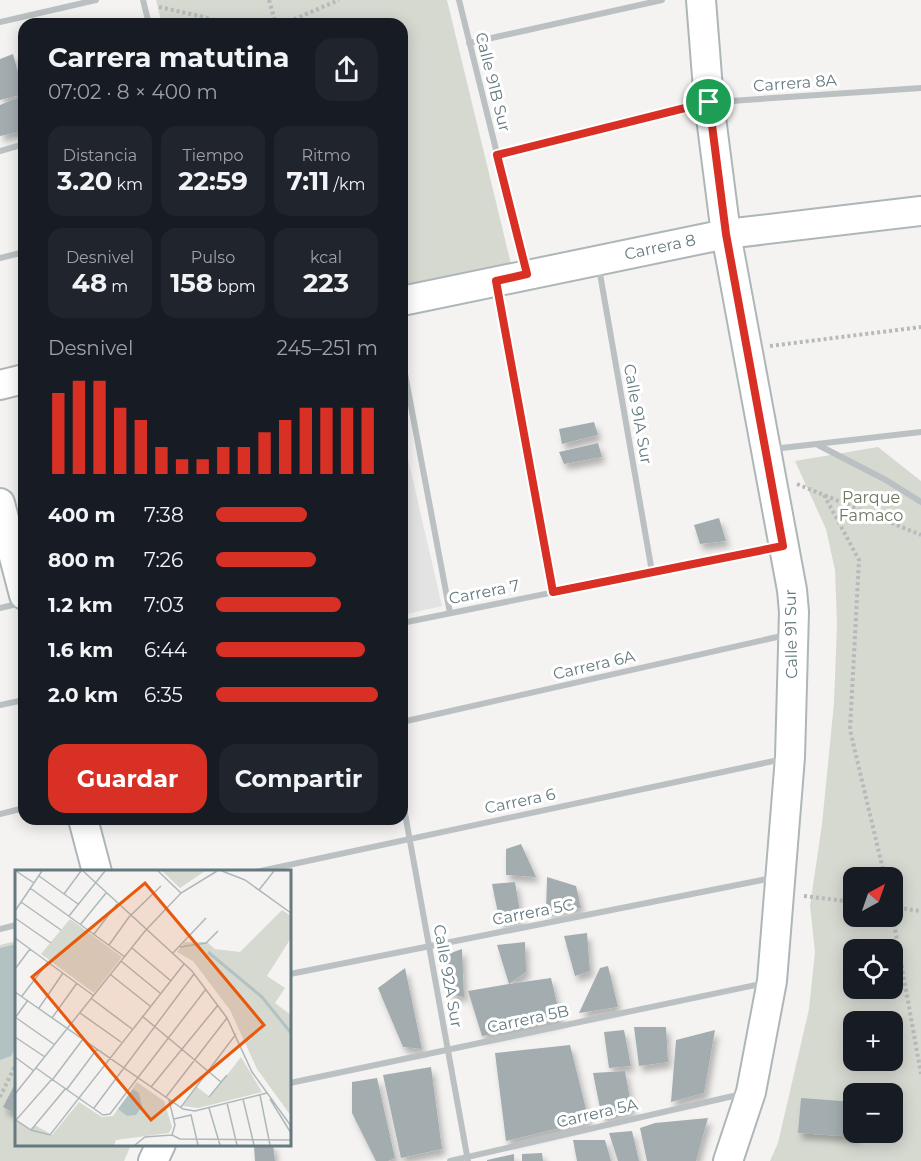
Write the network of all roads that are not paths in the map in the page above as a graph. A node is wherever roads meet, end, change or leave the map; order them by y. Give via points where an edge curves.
1 (96, 0) edge
2 (459, 0) edge
3 (662, 0) edge
4 (700, 0) edge
5 (144, 2) edge
6 (148, 18) edge
7 (0, 22) edge
8 (469, 43) junction
9 (921, 88) edge
10 (709, 102) junction
11 (18, 146) edge
12 (0, 151) edge
13 (497, 155) junction
14 (921, 211) edge
15 (726, 234) junction
16 (18, 254) edge
17 (0, 258) edge
18 (598, 260) junction
19 (527, 274) junction
20 (496, 281) junction
21 (408, 300) edge
22 (18, 381) edge
23 (0, 384) edge
24 (408, 390) edge
25 (921, 432) edge
26 (818, 444) junction
27 (767, 461) junction
28 (921, 502) edge
29 (0, 503) edge
30 (783, 546) junction
31 (18, 572) edge
32 (652, 572) junction
33 (553, 592) junction
34 (18, 604) edge
35 (0, 608) edge
36 (450, 613) junction
37 (408, 622) edge
38 (793, 634) junction
39 (18, 701) edge
40 (0, 705) edge
41 (408, 721) edge
42 (790, 757) junction
43 (18, 810) edge
44 (0, 814) edge
45 (85, 825) edge
46 (407, 825) edge
47 (410, 839) junction
48 (96, 870) edge
49 (265, 870) edge
50 (781, 885) junction
51 (15, 925) edge
52 (0, 929) edge
53 (429, 946) junction
54 (291, 974) edge
55 (772, 981) junction
56 (448, 1050) junction
57 (291, 1083) edge
58 (751, 1092) junction
59 (160, 1146) edge
60 (170, 1146) edge
61 (468, 1159) edge
62 (153, 1161) edge
63 (174, 1161) edge
64 (450, 1161) edge
65 (728, 1161) edge

1 - 7 street
2 - 8 street, Calle 91B Sur
3 - 8 street
4 - 10 street, Calle 91 Sur
5 - 6 street
8 - 13 street, Calle 91B Sur
9 - 10 street, Carrera 8A
10 - 13 street, Carrera 8A
10 - 15 street, Calle 91 Sur
11 - 12 street
13 - 19 street, Calle 91B Sur
14 - 15 street, Carrera 8
15 - 18 street, Carrera 8
15 - 27 street, Calle 91 Sur
16 - 17 street
18 - 19 street, Carrera 8
18 - 32 street, Calle 91A Sur
19 - 20 street, Carrera 8
20 - 21 street, Carrera 8
20 - 33 street
22 - 23 street
24 - 36 street
25 - 26 street
26 - 27 street
26 - 28 street
27 - 30 street, Calle 91 Sur
29 - 31 street
30 - 32 street, Carrera 7
30 - 38 street, Calle 91 Sur via 792,590
32 - 33 street, Carrera 7
33 - 36 street, Carrera 7
34 - 35 street
36 - 37 street, Carrera 7
38 - 41 street, Carrera 6A
38 - 42 street, Calle 91 Sur
39 - 40 street
42 - 47 street, Carrera 6
42 - 50 street, Calle 91 Sur
43 - 44 street
45 - 48 street
46 - 47 street, Calle 92A Sur
47 - 49 street, Carrera 6
47 - 53 street, Calle 92A Sur
50 - 53 street, Carrera 5C
50 - 55 street, Calle 91 Sur
51 - 52 street
53 - 54 street, Carrera 5C
53 - 56 street, Calle 92A Sur
55 - 56 street, Carrera 5B
55 - 58 street, Calle 91 Sur
56 - 57 street, Carrera 5B
56 - 61 street, Calle 92A Sur
58 - 61 street, Carrera 5A
58 - 65 street, Calle 91 Sur
59 - 62 street
60 - 63 street
61 - 64 street, Carrera 5A

